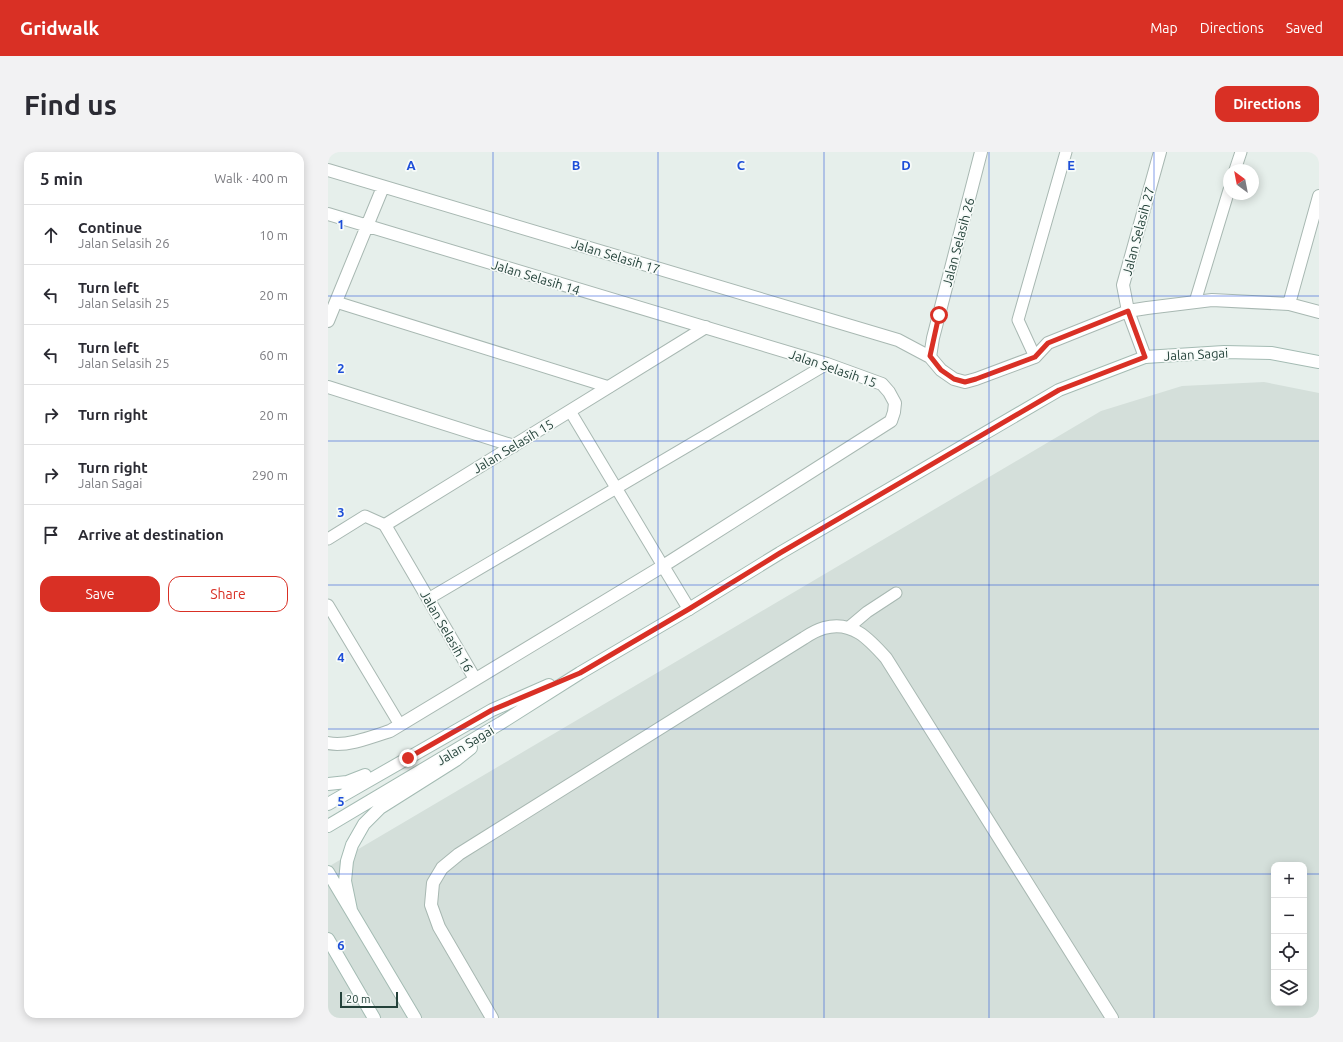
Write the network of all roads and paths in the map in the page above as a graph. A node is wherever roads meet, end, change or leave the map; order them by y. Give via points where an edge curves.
1 (981, 152) edge
2 (1066, 152) edge
3 (1160, 152) edge
4 (1241, 152) edge
5 (1237, 164) edge
6 (328, 170) edge
7 (383, 187) junction
8 (1319, 196) edge
9 (1226, 200) edge
10 (328, 214) edge
11 (367, 226) junction
12 (336, 302) junction
13 (1195, 302) junction
14 (1289, 304) junction
15 (1128, 311) junction
16 (1319, 312) edge
17 (328, 321) edge
18 (706, 328) junction
19 (930, 356) junction
20 (1035, 357) junction
21 (1145, 357) junction
22 (1319, 362) edge
23 (827, 364) junction
24 (328, 387) edge
25 (609, 387) junction
26 (570, 411) junction
27 (514, 446) junction
28 (616, 489) junction
29 (385, 525) junction
30 (328, 539) edge
31 (663, 566) junction
32 (896, 593) dead end
33 (428, 599) junction
34 (328, 605) edge
35 (689, 609) junction
36 (848, 628) junction
37 (580, 673) junction
38 (475, 679) junction
39 (501, 723) junction
40 (400, 725) junction
41 (328, 743) edge
42 (408, 758) junction
43 (328, 784) edge
44 (328, 804) edge
45 (328, 826) edge
46 (328, 872) edge
47 (350, 910) junction
48 (328, 939) edge
49 (374, 1018) edge
50 (415, 1018) edge
51 (492, 1018) edge
52 (1112, 1018) edge

1 - 19 street, Jalan Selasih 26
2 - 20 lane via 1018,320
3 - 15 street, Jalan Selasih 27 via 1123,285
4 - 5 lane
6 - 7 street, Jalan Selasih 17
7 - 11 street
7 - 19 street, Jalan Selasih 17 via 904,342
8 - 14 street
9 - 13 lane
10 - 11 street, Jalan Selasih 14
11 - 12 street
11 - 18 street, Jalan Selasih 14
12 - 17 street
12 - 25 lane
13 - 14 street via 1212,300
13 - 15 street
14 - 16 street
15 - 20 street via 1048,343
15 - 21 street, Jalan Selasih 27
18 - 23 street, Jalan Selasih 15
18 - 25 street, Jalan Selasih 15
19 - 20 street via 941,370 954,379 965,382
21 - 22 street, Jalan Sagai via 1224,352 1271,353
21 - 35 street, Jalan Sagai via 1059,390
23 - 28 lane
23 - 31 street, Jalan Selasih 15 via 882,384 895,403 891,421
24 - 27 street
25 - 26 street, Jalan Selasih 15
26 - 27 street, Jalan Selasih 15
26 - 28 lane
27 - 29 street, Jalan Selasih 15
28 - 31 lane
28 - 33 lane
29 - 30 lane via 365,516
29 - 33 street, Jalan Selasih 16
31 - 35 street
31 - 38 street, Jalan Selasih 15
32 - 36 lane
33 - 38 street, Jalan Selasih 16
34 - 40 lane
35 - 37 street, Jalan Sagai
36 - 51 street via 824,628 804,638 458,854 442,868 433,883 432,905 439,927
36 - 52 street via 857,631 871,642 886,658
37 - 39 street, Jalan Sagai
37 - 42 street, Jalan Sagai via 492,710
38 - 40 street, Jalan Selasih 16
39 - 45 street, Jalan Sagai
39 - 47 street via 456,760 380,808 364,824 352,845 347,861 345,881
40 - 41 street, Jalan Selasih 16 via 390,732 365,739 336,745
42 - 43 street via 347,782
42 - 44 street, Jalan Sagai
46 - 47 street
47 - 50 street
48 - 49 street

